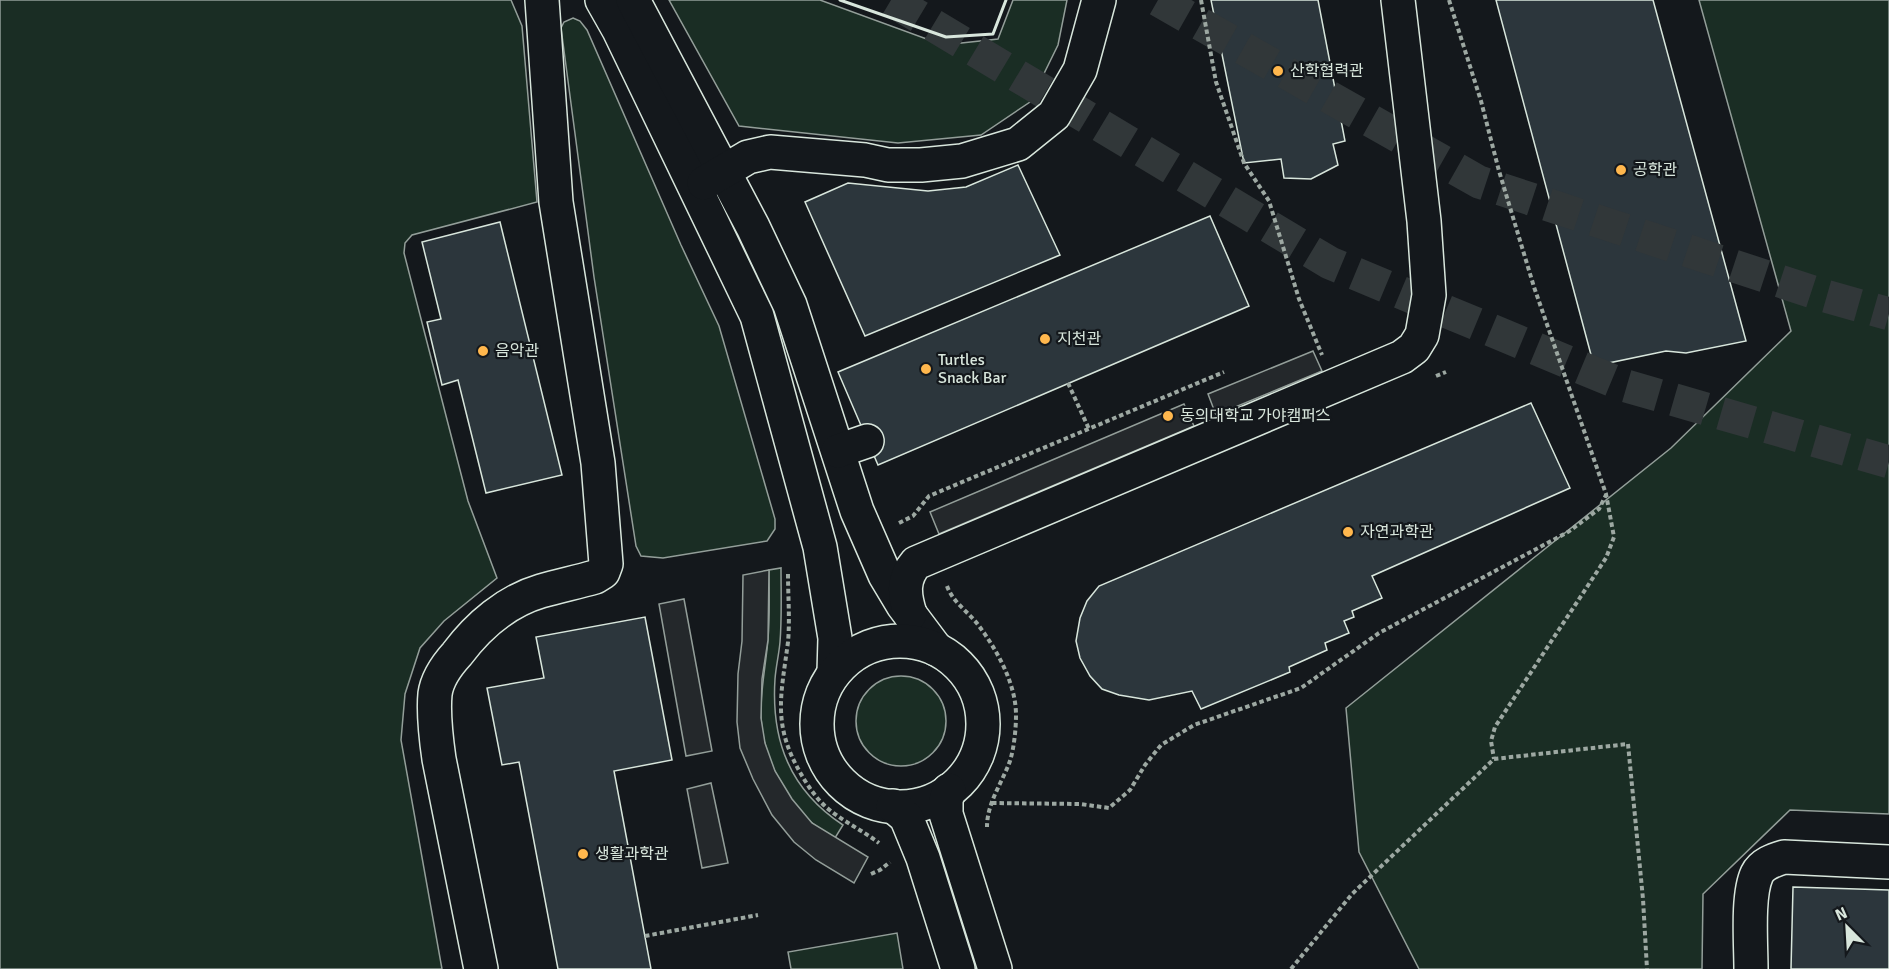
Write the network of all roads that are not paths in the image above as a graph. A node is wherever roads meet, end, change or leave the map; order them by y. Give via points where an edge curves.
1 (542, 0) edge
2 (602, 0) edge
3 (633, 0) edge
4 (1099, 0) edge
5 (1398, 0) edge
6 (724, 171) junction
7 (695, 188) junction
8 (880, 528) junction
9 (915, 563) junction
10 (910, 614) junction
11 (936, 649) junction
12 (834, 673) junction
13 (949, 790) junction
14 (892, 806) junction
15 (1889, 862) edge
16 (481, 969) edge
17 (958, 969) edge
18 (995, 969) edge
19 (1751, 969) edge

1 - 16 street via 556,202 598,463 606,564 595,577 540,591 510,604 491,618 444,669 435,692 439,759
2 - 7 street
3 - 6 street
4 - 6 street via 1080,70 1054,115 1018,144 962,161 921,165 770,152 748,157
5 - 9 street via 1429,295 1426,321 1414,348 1402,357
6 - 7 street
6 - 8 street via 790,305 852,446 857,511
7 - 12 street via 757,316 820,547 835,639
8 - 9 street via 874,544 889,556
8 - 10 street via 885,575
9 - 10 street via 907,574 905,590
10 - 11 street
11 - 12 street via 899,640 871,645 848,658
11 - 13 street via 953,659 972,681 982,708 982,737 973,764
12 - 14 street via 819,701 816,727 821,753 834,776 854,793
13 - 14 street via 930,801
13 - 18 street via 946,814
14 - 17 street via 906,817 913,833
15 - 19 street via 1784,857 1765,865 1752,890

